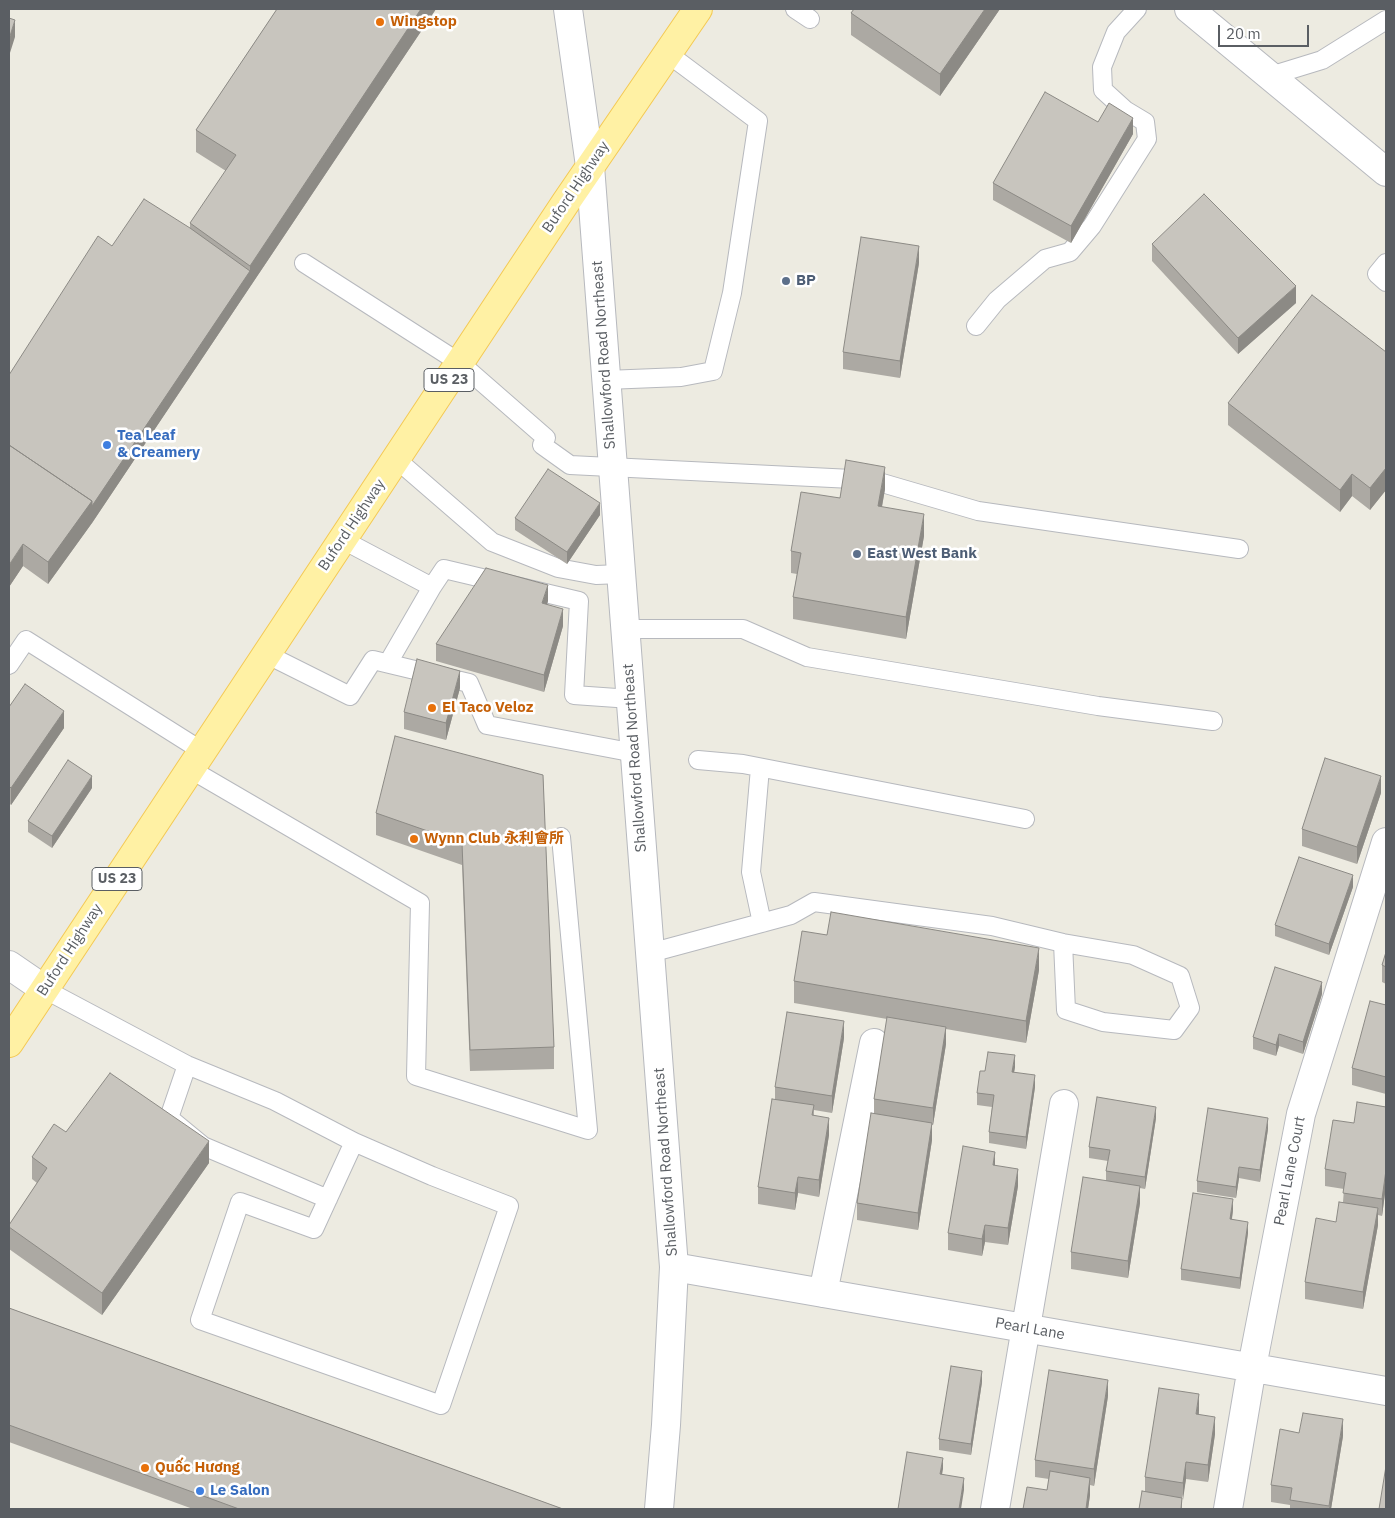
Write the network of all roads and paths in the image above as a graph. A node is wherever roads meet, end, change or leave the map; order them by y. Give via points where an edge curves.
1 (568, 9) edge
2 (698, 9) edge
3 (795, 9) edge
4 (1137, 9) edge
5 (1189, 9) edge
6 (810, 19) dead end
7 (1386, 20) edge
8 (667, 53) junction
9 (1270, 76) junction
10 (590, 166) junction
11 (1386, 172) edge
12 (304, 263) dead end
13 (1386, 263) edge
14 (1386, 282) edge
15 (976, 326) dead end
16 (460, 363) junction
17 (606, 380) junction
18 (396, 459) junction
19 (613, 468) junction
20 (343, 540) junction
21 (1239, 549) dead end
22 (621, 574) junction
23 (432, 587) junction
24 (625, 629) junction
25 (266, 654) junction
26 (388, 663) junction
27 (9, 665) edge
28 (631, 699) junction
29 (1213, 721) dead end
30 (635, 753) junction
31 (196, 760) junction
32 (698, 760) dead end
33 (760, 768) junction
34 (1025, 819) dead end
35 (560, 837) dead end
36 (1386, 842) edge
37 (762, 923) junction
38 (1063, 943) junction
39 (650, 953) junction
40 (9, 964) edge
41 (44, 988) junction
42 (9, 1043) edge
43 (874, 1043) dead end
44 (187, 1065) junction
45 (1064, 1104) dead end
46 (354, 1142) junction
47 (328, 1199) junction
48 (674, 1267) junction
49 (822, 1293) junction
50 (1025, 1329) junction
51 (1252, 1367) junction
52 (1386, 1391) edge
53 (659, 1509) edge
54 (995, 1509) edge
55 (1228, 1509) edge

1 - 10 street, Shallowford Road Northeast
2 - 8 main road, Buford Highway / US 23
3 - 6 lane
4 - 15 lane via 1116,32 1102,67 1103,90 1125,110 1145,122 1146,139 1092,226 1070,252 1045,259 998,300
5 - 9 street
7 - 9 lane via 1322,60
8 - 10 main road, Buford Highway / US 23
8 - 17 lane via 758,122 732,293 713,371 681,377
9 - 11 street
10 - 16 main road, Buford Highway / US 23
10 - 17 street, Shallowford Road Northeast
12 - 16 lane
13 - 14 lane via 1377,274
16 - 18 main road, Buford Highway / US 23
16 - 19 lane via 570,465
17 - 19 street, Shallowford Road Northeast
18 - 20 main road, Buford Highway / US 23
18 - 22 lane via 492,542 558,568 596,575
19 - 21 lane via 872,480 978,511
19 - 22 street, Shallowford Road Northeast
20 - 23 lane
20 - 25 main road, Buford Highway / US 23
22 - 24 street, Shallowford Road Northeast
23 - 26 lane
23 - 28 lane via 444,569 579,601 574,696
24 - 28 street, Shallowford Road Northeast
24 - 29 lane via 743,629 807,656 1098,706
25 - 26 lane via 350,696 373,660
25 - 31 main road, Buford Highway / US 23
26 - 30 lane via 469,683 487,726
27 - 31 lane via 26,640
28 - 30 street, Shallowford Road Northeast
30 - 39 street, Shallowford Road Northeast
31 - 35 lane via 420,903 416,1076 588,1130
31 - 41 main road, Buford Highway / US 23
32 - 33 lane
33 - 34 lane
33 - 37 lane via 751,872
36 - 51 street, Pearl Lane Court via 1301,1114
37 - 38 lane via 791,915 814,902 992,926
37 - 39 lane
38 - 38 lane via 1133,955 1180,976 1190,1008 1174,1030 1103,1022 1066,1010
39 - 48 street, Shallowford Road Northeast
40 - 41 street
41 - 42 main road, Buford Highway / US 23
41 - 44 lane
43 - 49 street
44 - 46 lane via 275,1101
44 - 47 lane via 168,1118 203,1146
45 - 50 street
46 - 47 lane
46 - 47 lane via 509,1206 441,1405 200,1320 240,1202 314,1229
48 - 49 street, Pearl Lane
48 - 53 street, Shallowford Road Northeast
49 - 50 street, Pearl Lane
50 - 51 street, Pearl Lane
50 - 54 street
51 - 52 street, Pearl Lane
51 - 55 street, Pearl Lane Court

